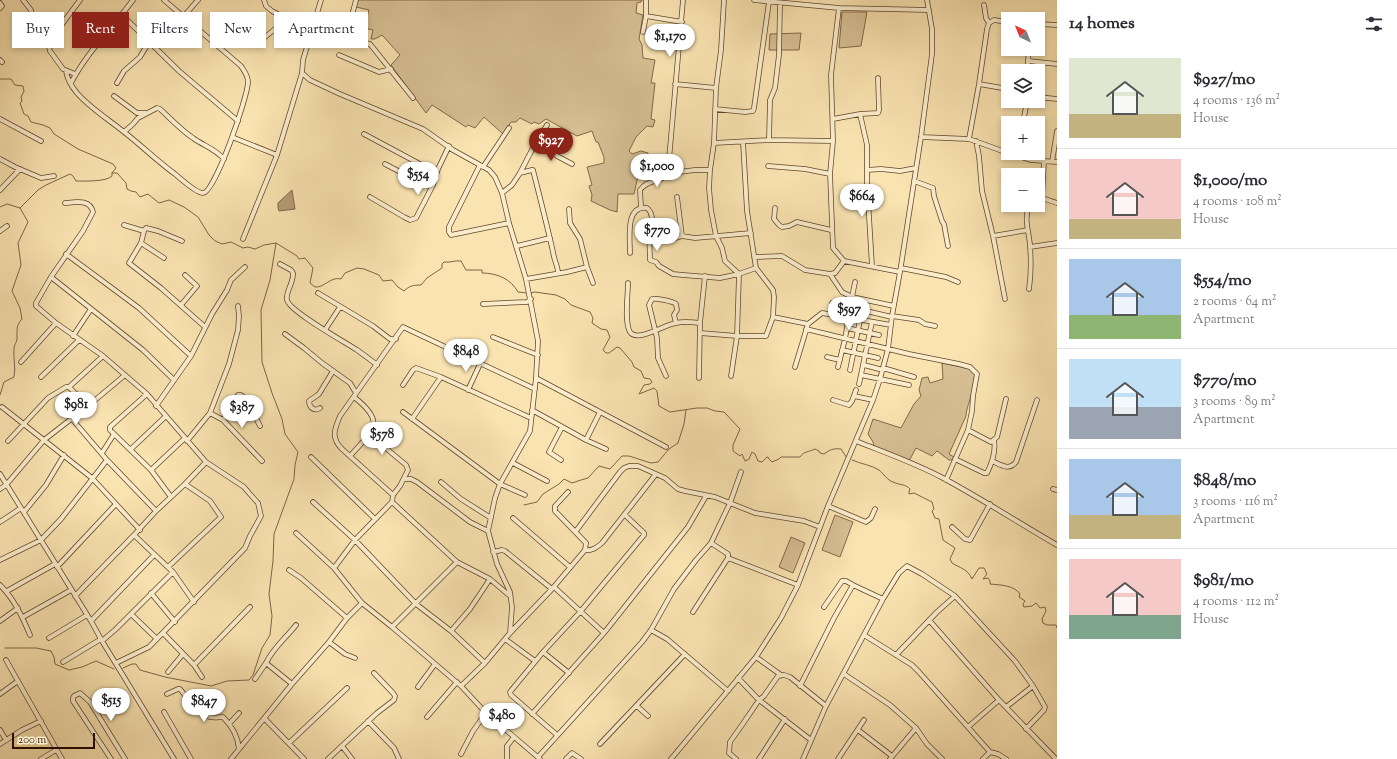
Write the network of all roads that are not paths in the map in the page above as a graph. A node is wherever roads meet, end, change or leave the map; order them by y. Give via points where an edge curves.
1 (23, 0) edge
2 (80, 0) edge
3 (132, 0) edge
4 (164, 0) edge
5 (198, 0) edge
6 (264, 0) edge
7 (321, 0) edge
8 (356, 0) edge
9 (646, 0) edge
10 (683, 0) edge
11 (724, 0) edge
12 (754, 0) edge
13 (927, 0) edge
14 (769, 2) junction
15 (790, 2) edge
16 (0, 3) edge
17 (780, 3) junction
18 (984, 5) dead end
19 (0, 8) edge
20 (839, 8) junction
21 (929, 10) junction
22 (31, 12) edge
23 (124, 12) edge
24 (179, 12) edge
25 (188, 12) edge
26 (274, 12) edge
27 (318, 12) edge
28 (353, 12) edge
29 (646, 16) junction
30 (1001, 21) edge
31 (129, 22) edge
32 (682, 22) junction
33 (989, 23) junction
34 (1045, 25) edge
35 (1057, 26) edge
36 (274, 28) edge
37 (137, 30) edge
38 (202, 32) edge
39 (643, 32) dead end
40 (266, 36) edge
41 (368, 44) edge
42 (94, 48) edge
43 (145, 48) edge
44 (155, 48) edge
45 (307, 48) edge
46 (339, 55) dead end
47 (1028, 56) edge
48 (1028, 61) junction
49 (1028, 64) edge
50 (1057, 64) edge
51 (391, 69) junction
52 (66, 71) junction
53 (302, 73) junction
54 (76, 74) junction
55 (878, 78) dead end
56 (71, 83) junction
57 (117, 83) dead end
58 (676, 84) junction
59 (979, 84) junction
60 (716, 88) junction
61 (1001, 88) edge
62 (114, 96) dead end
63 (413, 98) dead end
64 (1045, 98) edge
65 (1057, 100) edge
66 (715, 109) junction
67 (148, 113) junction
68 (860, 114) junction
69 (0, 119) edge
70 (833, 119) junction
71 (238, 121) junction
72 (547, 125) dead end
73 (509, 128) dead end
74 (1057, 131) edge
75 (124, 132) junction
76 (364, 134) dead end
77 (232, 137) junction
78 (922, 137) junction
79 (969, 139) junction
80 (769, 140) junction
81 (41, 141) dead end
82 (833, 141) junction
83 (976, 141) junction
84 (743, 142) junction
85 (714, 143) junction
86 (535, 144) junction
87 (449, 146) junction
88 (1001, 149) edge
89 (227, 150) junction
90 (217, 152) junction
91 (277, 154) junction
92 (0, 159) edge
93 (224, 159) junction
94 (1031, 160) edge
95 (1044, 161) junction
96 (1052, 162) junction
97 (1057, 162) edge
98 (385, 164) dead end
99 (572, 164) dead end
100 (481, 166) junction
101 (768, 166) dead end
102 (916, 168) junction
103 (1043, 168) edge
104 (20, 169) junction
105 (438, 169) junction
106 (710, 170) junction
107 (867, 170) junction
108 (520, 173) junction
109 (669, 173) junction
110 (830, 174) junction
111 (54, 176) dead end
112 (914, 181) junction
113 (433, 185) junction
114 (0, 190) edge
115 (502, 193) junction
116 (370, 197) dead end
117 (677, 197) dead end
118 (1045, 200) edge
119 (65, 203) dead end
120 (1057, 203) edge
121 (641, 207) junction
122 (775, 208) dead end
123 (569, 209) dead end
124 (1028, 212) edge
125 (509, 223) junction
126 (124, 225) dead end
127 (7, 226) dead end
128 (831, 230) junction
129 (1028, 230) junction
130 (0, 231) edge
131 (144, 231) junction
132 (649, 231) junction
133 (751, 232) junction
134 (682, 236) junction
135 (716, 236) junction
136 (993, 236) junction
137 (550, 238) junction
138 (243, 239) dead end
139 (182, 241) dead end
140 (141, 243) junction
141 (1057, 243) edge
142 (517, 246) junction
143 (948, 246) dead end
144 (1030, 247) junction
145 (630, 253) dead end
146 (66, 254) junction
147 (754, 257) junction
148 (164, 258) dead end
149 (844, 261) junction
150 (280, 264) dead end
151 (872, 266) junction
152 (245, 267) dead end
153 (587, 267) junction
154 (756, 268) junction
155 (901, 270) junction
156 (558, 273) junction
157 (739, 274) junction
158 (830, 274) junction
159 (185, 275) dead end
160 (705, 276) junction
161 (51, 277) junction
162 (526, 279) junction
163 (855, 282) dead end
164 (958, 282) dead end
165 (593, 283) dead end
166 (628, 283) dead end
167 (1029, 289) dead end
168 (318, 293) dead end
169 (852, 297) junction
170 (531, 299) junction
171 (1005, 299) dead end
172 (832, 302) dead end
173 (483, 304) dead end
174 (181, 305) junction
175 (238, 306) dead end
176 (894, 306) junction
177 (340, 307) junction
178 (850, 307) junction
179 (91, 309) junction
180 (773, 317) junction
181 (849, 317) junction
182 (892, 317) junction
183 (860, 320) junction
184 (872, 322) junction
185 (56, 323) junction
186 (676, 323) junction
187 (700, 323) junction
188 (808, 324) junction
189 (891, 325) junction
190 (935, 326) dead end
191 (205, 327) junction
192 (847, 328) junction
193 (806, 329) junction
194 (325, 330) junction
195 (858, 330) junction
196 (655, 331) junction
197 (870, 332) junction
198 (700, 333) junction
199 (285, 334) dead end
200 (879, 335) dead end
201 (73, 336) junction
202 (493, 336) dead end
203 (737, 336) junction
204 (390, 339) junction
205 (396, 339) junction
206 (845, 339) junction
207 (79, 340) junction
208 (856, 341) junction
209 (392, 344) junction
210 (868, 344) junction
211 (888, 348) junction
212 (842, 350) junction
213 (854, 353) junction
214 (538, 355) junction
215 (866, 355) junction
216 (103, 356) junction
217 (191, 356) junction
218 (827, 358) dead end
219 (878, 358) dead end
220 (840, 360) junction
221 (21, 362) dead end
222 (480, 364) junction
223 (377, 365) junction
224 (864, 365) junction
225 (795, 367) dead end
226 (838, 367) dead end
227 (883, 369) junction
228 (850, 370) dead end
229 (333, 371) junction
230 (125, 375) junction
231 (861, 375) junction
232 (666, 376) dead end
233 (731, 376) dead end
234 (41, 377) dead end
235 (441, 377) junction
236 (914, 377) dead end
237 (536, 378) junction
238 (699, 378) dead end
239 (880, 379) junction
240 (174, 380) junction
241 (859, 384) dead end
242 (403, 385) dead end
243 (909, 385) dead end
244 (69, 387) junction
245 (535, 389) junction
246 (468, 390) junction
247 (856, 390) dead end
248 (147, 394) junction
249 (355, 395) junction
250 (854, 396) junction
251 (1006, 399) dead end
252 (833, 400) dead end
253 (873, 400) junction
254 (1037, 400) dead end
255 (88, 406) junction
256 (156, 406) junction
257 (2, 407) dead end
258 (320, 408) dead end
259 (532, 410) junction
260 (403, 412) dead end
261 (600, 412) junction
262 (210, 413) junction
263 (166, 416) junction
264 (531, 418) junction
265 (72, 419) junction
266 (412, 419) junction
267 (223, 420) junction
268 (23, 424) junction
269 (260, 426) dead end
270 (562, 427) junction
271 (968, 430) junction
272 (114, 434) junction
273 (369, 434) junction
274 (44, 440) junction
275 (186, 440) junction
276 (586, 440) junction
277 (994, 440) junction
278 (8, 441) dead end
279 (856, 441) junction
280 (666, 447) dead end
281 (131, 449) junction
282 (606, 449) dead end
283 (102, 453) junction
284 (64, 455) junction
285 (350, 456) junction
286 (311, 457) dead end
287 (955, 459) junction
288 (107, 460) junction
289 (561, 460) dead end
290 (262, 461) dead end
291 (992, 461) junction
292 (206, 462) junction
293 (513, 462) junction
294 (151, 470) junction
295 (741, 472) dead end
296 (0, 474) edge
297 (656, 474) junction
298 (92, 478) junction
299 (404, 479) junction
300 (946, 480) junction
301 (547, 481) dead end
302 (441, 482) dead end
303 (185, 484) junction
304 (500, 484) junction
305 (6, 485) junction
306 (0, 489) edge
307 (568, 492) dead end
308 (393, 495) junction
309 (525, 495) dead end
310 (706, 496) junction
311 (171, 497) junction
312 (313, 502) dead end
313 (392, 502) junction
314 (116, 504) junction
315 (730, 504) junction
316 (990, 504) junction
317 (828, 506) junction
318 (875, 509) dead end
319 (23, 510) junction
320 (156, 511) junction
321 (625, 515) junction
322 (491, 518) junction
323 (513, 518) dead end
324 (375, 519) junction
325 (0, 522) edge
326 (820, 527) junction
327 (952, 527) dead end
328 (140, 530) junction
329 (488, 531) junction
330 (576, 531) junction
331 (296, 533) dead end
332 (134, 535) junction
333 (1057, 537) edge
334 (41, 540) junction
335 (355, 540) junction
336 (710, 543) junction
337 (1055, 544) edge
338 (585, 550) junction
339 (493, 552) junction
340 (154, 555) junction
341 (728, 558) junction
342 (0, 560) edge
343 (457, 562) junction
344 (56, 565) junction
345 (168, 567) junction
346 (570, 567) junction
347 (334, 568) junction
348 (289, 570) dead end
349 (173, 572) junction
350 (490, 579) junction
351 (0, 585) edge
352 (798, 585) junction
353 (853, 585) junction
354 (553, 588) junction
355 (72, 590) junction
356 (7, 591) junction
357 (151, 593) junction
358 (75, 596) junction
359 (510, 596) junction
360 (955, 596) junction
361 (883, 599) junction
362 (194, 602) junction
363 (362, 603) junction
364 (416, 604) junction
365 (250, 607) dead end
366 (824, 607) dead end
367 (18, 608) junction
368 (580, 612) junction
369 (693, 612) dead end
370 (131, 614) junction
371 (87, 615) junction
372 (23, 617) junction
373 (347, 618) junction
374 (929, 620) junction
375 (0, 621) edge
376 (91, 621) junction
377 (175, 622) junction
378 (296, 625) dead end
379 (392, 627) junction
380 (651, 630) junction
381 (451, 631) junction
382 (163, 633) junction
383 (510, 633) junction
384 (604, 633) junction
385 (30, 635) dead end
386 (864, 635) junction
387 (49, 638) dead end
388 (157, 639) junction
389 (505, 639) junction
390 (101, 640) junction
391 (329, 642) junction
392 (543, 652) junction
393 (183, 654) junction
394 (684, 654) junction
395 (756, 656) junction
396 (896, 656) junction
397 (355, 658) dead end
398 (6, 660) dead end
399 (63, 662) dead end
400 (485, 662) junction
401 (535, 662) junction
402 (116, 663) junction
403 (266, 663) junction
404 (435, 664) junction
405 (194, 665) junction
406 (168, 672) dead end
407 (374, 673) dead end
408 (569, 673) junction
409 (844, 674) junction
410 (781, 675) junction
411 (202, 677) dead end
412 (738, 678) junction
413 (255, 679) dead end
414 (18, 681) junction
415 (457, 682) junction
416 (292, 684) junction
417 (461, 686) junction
418 (800, 686) junction
419 (1033, 686) junction
420 (418, 687) dead end
421 (347, 688) dead end
422 (728, 691) junction
423 (0, 694) edge
424 (167, 694) dead end
425 (759, 700) junction
426 (1000, 700) junction
427 (637, 706) junction
428 (826, 706) junction
429 (1006, 707) junction
430 (164, 712) dead end
431 (239, 713) dead end
432 (486, 713) junction
433 (532, 714) junction
434 (427, 716) dead end
435 (648, 716) dead end
436 (264, 719) junction
437 (785, 720) junction
438 (864, 720) dead end
439 (40, 721) junction
440 (368, 721) junction
441 (229, 724) junction
442 (968, 727) junction
443 (916, 728) junction
444 (1026, 729) junction
445 (0, 730) edge
446 (858, 730) junction
447 (557, 735) junction
448 (514, 737) junction
449 (6, 740) junction
450 (811, 740) junction
451 (289, 743) junction
452 (0, 744) edge
453 (600, 744) dead end
454 (342, 746) junction
455 (56, 750) junction
456 (239, 750) junction
457 (990, 752) junction
458 (461, 754) dead end
459 (539, 758) edge
460 (804, 758) edge
461 (891, 758) edge
462 (41, 759) edge
463 (62, 759) edge
464 (111, 759) edge
465 (125, 759) edge
466 (174, 759) edge
467 (190, 759) edge
468 (231, 759) edge
469 (304, 759) edge
470 (328, 759) edge
471 (352, 759) edge
472 (399, 759) edge
473 (507, 759) edge
474 (566, 759) edge
475 (580, 759) edge
476 (671, 759) edge
477 (736, 759) edge
478 (759, 759) edge
479 (838, 759) edge
480 (942, 759) edge
481 (983, 759) edge
482 (1006, 759) edge
483 (1056, 759) edge

1 - 22 street
2 - 52 street via 48,43 57,62
3 - 23 street
4 - 24 street
5 - 25 street
6 - 26 street via 266,6
7 - 27 street
8 - 28 street
9 - 29 street
10 - 32 street
11 - 60 street
12 - 14 street
13 - 21 street
14 - 17 street
14 - 66 street via 753,111
15 - 17 street
15 - 20 street
16 - 19 street
17 - 80 street via 779,55 775,88 770,100
18 - 33 street
20 - 21 street
20 - 70 street via 831,75
21 - 78 street via 932,54
29 - 32 street
29 - 39 street
30 - 33 street via 994,20
31 - 37 street
32 - 58 street
33 - 59 street
34 - 35 street
36 - 40 street
38 - 71 street via 247,75 247,95
41 - 51 street
42 - 54 street
43 - 57 street via 124,71
44 - 71 street
45 - 53 street
46 - 51 street via 379,72
47 - 48 street
48 - 49 street
48 - 50 street
51 - 63 street
52 - 54 street
52 - 56 street
53 - 87 street via 310,80 340,94 423,129
53 - 91 street
54 - 56 street
55 - 68 street via 878,113
56 - 75 street via 76,93
58 - 60 street
58 - 109 street
59 - 61 street
59 - 79 street
60 - 66 street
62 - 67 street via 137,113
64 - 65 street
66 - 85 street
67 - 75 street via 138,118
67 - 90 street via 155,108 160,109 190,137
68 - 70 street
68 - 107 street via 867,144
69 - 81 street
70 - 82 street
71 - 77 street
72 - 86 street
73 - 100 street
74 - 96 street
75 - 93 street via 198,192 206,192 212,185
76 - 105 street via 431,170
77 - 89 street
77 - 91 street
78 - 79 street
78 - 102 street
79 - 83 street
80 - 82 street
80 - 84 street
82 - 110 street
83 - 88 street
83 - 136 street via 982,191
84 - 85 street
84 - 133 street via 747,211
85 - 106 street
86 - 99 street via 546,145 557,156
86 - 108 street
87 - 100 street
87 - 105 street
89 - 90 street
89 - 93 street
90 - 93 street
91 - 138 street
92 - 104 street
94 - 95 street
95 - 96 street
95 - 103 street
96 - 97 street
98 - 113 street via 423,184
100 - 115 street via 493,174
100 - 125 street via 449,232 452,234
101 - 110 street
102 - 107 street via 900,171
102 - 112 street
104 - 111 street via 41,178
104 - 114 street
105 - 113 street
106 - 109 street
106 - 135 street via 710,204
107 - 151 street
108 - 115 street via 512,185
108 - 137 street via 533,170
109 - 121 street via 641,187
110 - 128 street
112 - 143 street via 933,188
112 - 155 street
113 - 116 street via 419,214 410,220
115 - 125 street
117 - 134 street
118 - 120 street
119 - 146 street via 82,202 90,205 93,212
121 - 132 street via 647,208 652,214
121 - 145 street via 632,215 630,223
122 - 128 street via 774,219 782,227 797,222
123 - 153 street via 570,223 580,239
124 - 129 street
125 - 142 street
126 - 131 street
127 - 130 street
128 - 149 street via 832,248
129 - 136 street
129 - 144 street
131 - 139 street via 146,228 154,229
131 - 140 street
132 - 134 street via 672,239
132 - 160 street via 651,261 674,274
133 - 135 street
133 - 147 street
134 - 135 street
135 - 157 street via 725,261
136 - 171 street
137 - 142 street
137 - 156 street
140 - 148 street
140 - 174 street via 130,265
141 - 144 street
142 - 162 street
144 - 167 street
146 - 161 street
146 - 217 street via 139,308
147 - 154 street
147 - 158 street via 782,256 805,270
149 - 151 street
149 - 158 street via 835,273
150 - 194 street via 293,273 287,295 288,303
151 - 155 street
152 - 191 street via 231,280
153 - 156 street
153 - 165 street
154 - 157 street
154 - 180 street via 773,290
155 - 164 street via 946,277
155 - 176 street
156 - 162 street
157 - 160 street via 720,278
157 - 203 street
158 - 169 street via 842,292
159 - 174 street via 197,286
160 - 187 street
161 - 179 street
161 - 185 street via 36,305
162 - 170 street
163 - 169 street
166 - 196 street via 627,321 630,332 636,336
168 - 177 street
169 - 176 street
169 - 178 street
170 - 173 street via 528,302
170 - 214 street
172 - 178 street
174 - 191 street
175 - 262 street via 239,322 234,346
176 - 182 street
177 - 194 street
177 - 204 street
178 - 181 street
178 - 182 street
179 - 201 street
179 - 240 street via 143,350
180 - 188 street
180 - 203 street via 766,336
181 - 183 street
181 - 188 street via 822,313
181 - 192 street
182 - 189 street
182 - 190 street via 919,320
183 - 184 street
183 - 195 street
184 - 189 street
184 - 197 street
185 - 201 street
185 - 221 street
186 - 187 street
186 - 196 street
186 - 196 street via 676,304 653,298 649,305
187 - 198 street
188 - 193 street
189 - 211 street
191 - 217 street
192 - 195 street
192 - 206 street
193 - 206 street
193 - 225 street
194 - 223 street
195 - 197 street
195 - 208 street
196 - 232 street via 658,358
197 - 200 street
197 - 210 street
198 - 203 street
198 - 238 street
199 - 229 street
201 - 207 street
202 - 214 street
203 - 233 street
204 - 205 street
204 - 209 street
205 - 209 street
205 - 222 street via 405,328
206 - 208 street
206 - 212 street
207 - 216 street
207 - 234 street
208 - 210 street
208 - 213 street
209 - 223 street
210 - 211 street
210 - 215 street
211 - 227 street
211 - 271 street via 970,367 977,374
212 - 213 street
212 - 220 street
213 - 215 street
213 - 228 street
214 - 237 street
215 - 219 street
215 - 224 street
216 - 230 street
216 - 244 street
217 - 240 street
218 - 220 street
220 - 226 street
222 - 245 street
222 - 246 street
223 - 249 street
224 - 227 street
224 - 231 street
227 - 236 street
227 - 239 street
229 - 249 street via 350,384
229 - 258 street via 319,394 308,401 314,410
230 - 248 street
230 - 255 street
231 - 239 street
231 - 241 street
235 - 242 street via 416,368
235 - 246 street
235 - 266 street
237 - 245 street
237 - 261 street
239 - 243 street
239 - 253 street
240 - 256 street
244 - 255 street
244 - 268 street via 48,398
245 - 259 street
246 - 264 street
247 - 250 street
248 - 256 street
248 - 272 street via 110,427
249 - 273 street via 370,410 373,417 374,424
249 - 285 street via 340,416 334,437
250 - 252 street via 849,405
250 - 253 street
251 - 277 street via 997,437
253 - 279 street
254 - 291 street via 1016,462 1013,466 1004,467
255 - 265 street
256 - 263 street
257 - 268 street
259 - 264 street
259 - 270 street
260 - 266 street
261 - 276 street
261 - 280 street
262 - 267 street
262 - 275 street
263 - 275 street
263 - 281 street
264 - 293 street via 530,431
265 - 274 street
265 - 283 street
266 - 304 street
267 - 269 street via 240,395 252,405
267 - 290 street
268 - 274 street
268 - 278 street
270 - 276 street
270 - 289 street via 550,452
271 - 277 street via 991,442
271 - 287 street
272 - 281 street
272 - 283 street
273 - 285 street
273 - 299 street via 408,467
274 - 284 street
274 - 305 street
275 - 292 street
275 - 294 street
276 - 282 street
277 - 291 street
279 - 300 street via 908,461
279 - 317 street
281 - 294 street
283 - 288 street
284 - 298 street
284 - 319 street via 46,485
285 - 308 street
286 - 324 street
287 - 291 street via 986,473
287 - 300 street
288 - 298 street
288 - 320 street
292 - 303 street
292 - 362 street via 244,487 258,503 261,516 245,548
293 - 301 street
293 - 304 street
294 - 311 street
295 - 315 street
296 - 305 street
297 - 310 street via 678,489
297 - 321 street
297 - 330 street via 638,466 624,468
298 - 314 street
298 - 334 street via 62,519
299 - 308 street
299 - 329 street via 417,482 470,522
300 - 316 street
302 - 322 street
303 - 311 street
303 - 345 street via 210,501 221,517
304 - 309 street
304 - 322 street
305 - 306 street
305 - 319 street
307 - 330 street via 555,506 555,511
308 - 313 street
310 - 315 street
310 - 384 street via 688,527
311 - 320 street
312 - 335 street
313 - 324 street
313 - 343 street
314 - 328 street
314 - 344 street
315 - 326 street via 755,513 804,521
315 - 336 street
316 - 327 street via 970,540 965,539
316 - 337 street
317 - 318 street via 866,522
317 - 326 street
319 - 325 street
319 - 334 street
320 - 328 street
321 - 338 street via 602,543
321 - 368 street via 644,535
322 - 329 street
323 - 346 street
324 - 335 street
326 - 352 street
328 - 332 street
329 - 339 street
330 - 338 street via 586,543
331 - 347 street
332 - 340 street
332 - 358 street
333 - 337 street
334 - 342 street
334 - 344 street
335 - 347 street
335 - 364 street
336 - 341 street via 728,554
336 - 380 street via 674,589
338 - 346 street
339 - 354 street via 505,551
339 - 359 street
340 - 345 street
340 - 376 street
341 - 352 street
341 - 369 street
343 - 350 street
343 - 364 street
344 - 355 street
344 - 356 street
345 - 349 street
346 - 354 street
347 - 363 street
348 - 373 street
349 - 357 street
349 - 362 street
350 - 359 street
350 - 381 street
351 - 356 street
352 - 395 street via 781,618
353 - 361 street
353 - 366 street via 842,581
353 - 418 street
354 - 368 street
354 - 383 street
355 - 358 street
355 - 372 street
356 - 367 street
357 - 370 street
357 - 377 street
358 - 371 street
359 - 383 street
360 - 361 street via 907,566 899,573
360 - 374 street
360 - 419 street via 1015,661
361 - 386 street
362 - 377 street
363 - 373 street
363 - 379 street
364 - 379 street
364 - 381 street
365 - 405 street
367 - 372 street
367 - 375 street
368 - 384 street
368 - 392 street
370 - 388 street
370 - 390 street
371 - 376 street
371 - 387 street
372 - 385 street
373 - 391 street
374 - 396 street
374 - 426 street
376 - 390 street
377 - 382 street
378 - 403 street via 278,644
379 - 404 street
380 - 394 street via 667,639
380 - 447 street
381 - 400 street
382 - 388 street
382 - 393 street
383 - 389 street
384 - 408 street
386 - 396 street
386 - 409 street
388 - 402 street via 145,650
389 - 400 street
389 - 401 street
390 - 399 street
390 - 402 street
391 - 397 street
391 - 416 street
392 - 401 street
392 - 408 street
393 - 405 street
393 - 406 street
394 - 422 street
394 - 427 street
395 - 410 street
395 - 412 street
396 - 442 street via 912,665
398 - 414 street
400 - 417 street
401 - 433 street via 510,692
402 - 466 street
403 - 413 street
403 - 416 street
404 - 415 street
404 - 420 street
405 - 411 street
407 - 440 street via 395,696 391,703
408 - 433 street
409 - 428 street
409 - 443 street via 890,705
410 - 418 street
410 - 425 street
412 - 422 street
412 - 425 street
414 - 423 street
414 - 439 street
415 - 417 street
415 - 434 street
416 - 436 street
417 - 432 street
418 - 428 street
419 - 429 street
419 - 444 street via 1045,707
421 - 451 street
422 - 476 street
424 - 441 street via 180,689 199,711 211,718 223,717
425 - 437 street
425 - 477 street via 730,742 729,752
426 - 429 street
426 - 442 street
427 - 435 street
427 - 453 street
428 - 450 street
429 - 444 street
430 - 467 street
431 - 441 street
432 - 448 street
432 - 458 street
433 - 447 street
436 - 451 street
436 - 456 street
437 - 450 street
437 - 478 street
438 - 446 street
439 - 449 street
439 - 455 street
440 - 454 street
440 - 472 street via 394,748
441 - 456 street via 238,741
442 - 457 street
443 - 461 street
443 - 480 street
444 - 483 street
445 - 449 street
446 - 461 street
446 - 479 street
447 - 459 street
448 - 459 street
448 - 473 street via 507,746
449 - 452 street
450 - 460 street
451 - 469 street
454 - 470 street
454 - 471 street
455 - 462 street
455 - 463 street
456 - 468 street
457 - 481 street
457 - 482 street
464 - 465 street via 73,701 74,696 83,694 90,702
474 - 475 street via 572,753

